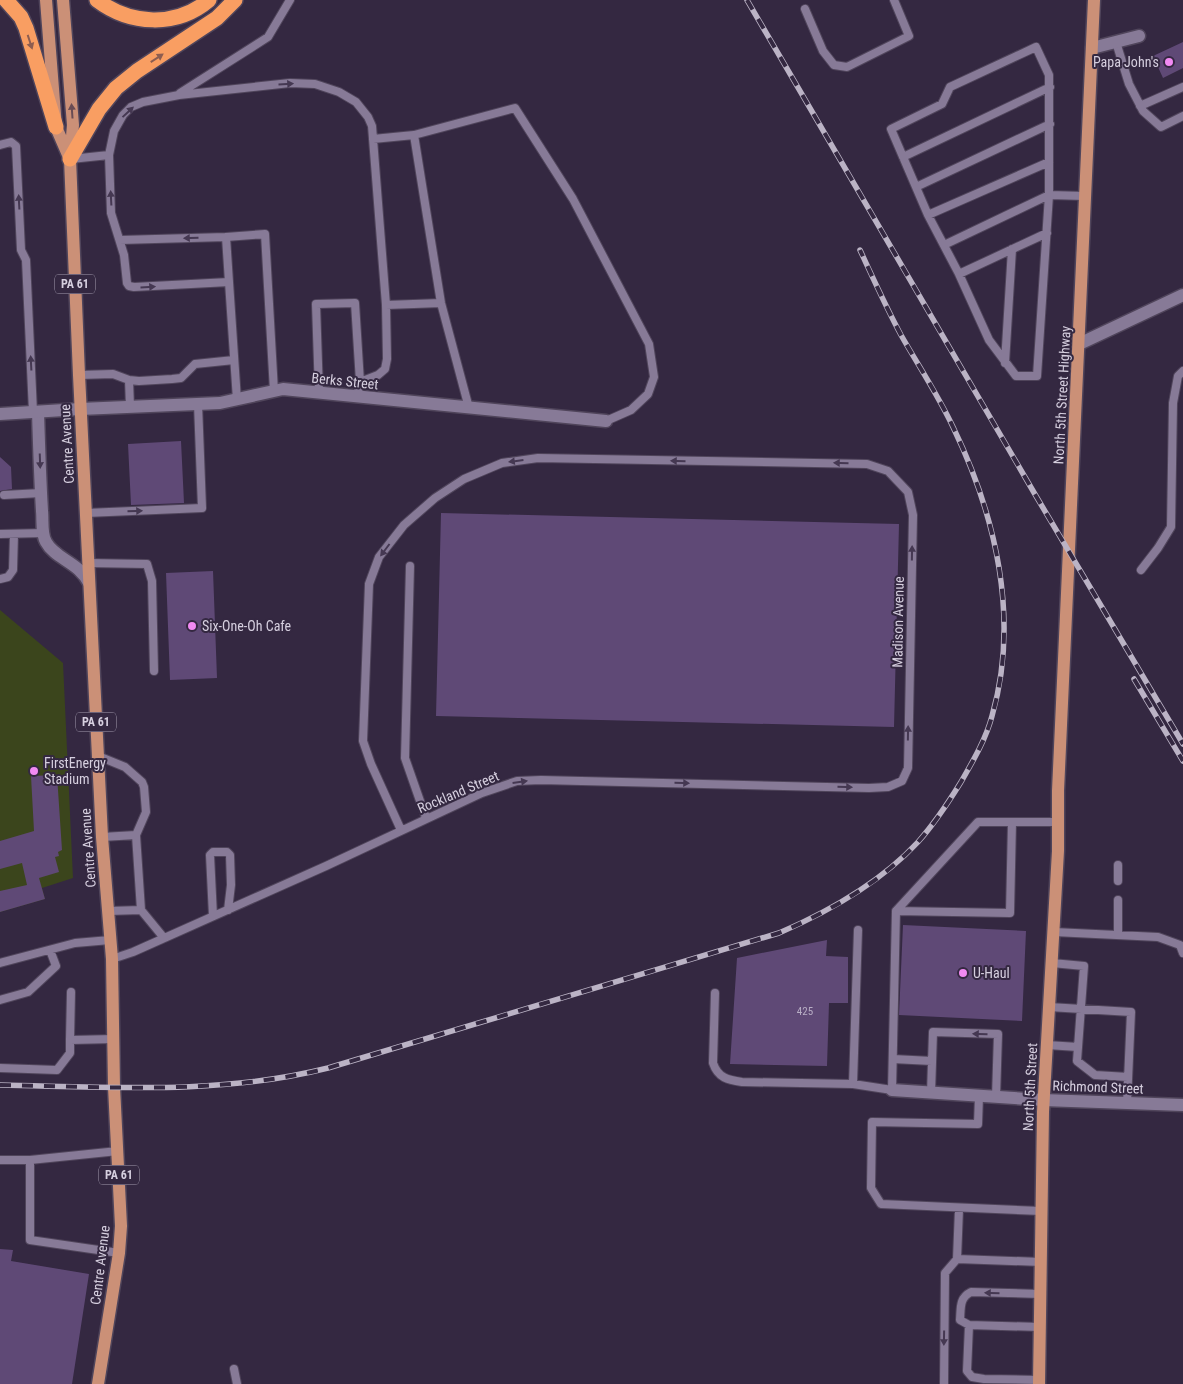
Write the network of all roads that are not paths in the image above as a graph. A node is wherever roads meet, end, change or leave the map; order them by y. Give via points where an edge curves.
1 (6, 0) edge
2 (46, 0) edge
3 (64, 0) edge
4 (97, 0) edge
5 (209, 0) edge
6 (235, 0) edge
7 (290, 0) edge
8 (894, 0) edge
9 (1094, 0) edge
10 (805, 9) dead end
11 (1139, 36) dead end
12 (1116, 42) junction
13 (1092, 48) junction
14 (1050, 87) junction
15 (1183, 87) edge
16 (179, 94) junction
17 (1140, 106) junction
18 (1183, 116) edge
19 (1050, 124) junction
20 (56, 127) junction
21 (414, 135) junction
22 (373, 139) junction
23 (0, 145) edge
24 (108, 155) junction
25 (903, 157) junction
26 (70, 159) junction
27 (1050, 162) junction
28 (916, 187) junction
29 (1049, 195) junction
30 (1086, 196) junction
31 (928, 215) junction
32 (1047, 233) junction
33 (226, 237) junction
34 (120, 240) junction
35 (944, 245) junction
36 (1012, 249) junction
37 (959, 274) junction
38 (229, 282) junction
39 (1183, 295) edge
40 (441, 303) junction
41 (386, 304) junction
42 (1079, 344) junction
43 (234, 360) junction
44 (1005, 363) junction
45 (1183, 371) edge
46 (78, 375) junction
47 (129, 380) junction
48 (360, 382) junction
49 (274, 391) junction
50 (319, 393) junction
51 (356, 397) junction
52 (237, 400) junction
53 (198, 404) junction
54 (130, 407) junction
55 (469, 408) junction
56 (80, 409) junction
57 (35, 412) junction
58 (0, 414) edge
59 (606, 422) joint
60 (41, 492) junction
61 (4, 495) dead end
62 (86, 513) junction
63 (44, 533) junction
64 (0, 534) edge
65 (14, 534) junction
66 (88, 563) junction
67 (410, 566) dead end
68 (1141, 570) dead end
69 (0, 579) edge
70 (89, 583) junction
71 (154, 671) dead end
72 (98, 756) junction
73 (902, 780) joint
74 (1058, 791) joint
75 (426, 818) junction
76 (1012, 822) junction
77 (1058, 822) junction
78 (401, 830) junction
79 (136, 835) junction
80 (102, 838) junction
81 (1118, 865) dead end
82 (1118, 881) dead end
83 (1118, 900) dead end
84 (141, 910) junction
85 (228, 910) junction
86 (108, 911) junction
87 (896, 911) junction
88 (213, 916) junction
89 (858, 930) dead end
90 (1054, 932) junction
91 (1118, 934) junction
92 (164, 938) junction
93 (110, 940) junction
94 (50, 950) junction
95 (1183, 954) edge
96 (112, 959) junction
97 (0, 963) edge
98 (1052, 963) junction
99 (72, 992) dead end
100 (715, 993) dead end
101 (0, 1000) edge
102 (1049, 1007) junction
103 (1080, 1009) junction
104 (114, 1039) junction
105 (70, 1040) junction
106 (1047, 1045) junction
107 (1078, 1047) junction
108 (893, 1059) junction
109 (932, 1061) junction
110 (0, 1068) edge
111 (1128, 1077) junction
112 (853, 1084) junction
113 (892, 1090) junction
114 (931, 1093) junction
115 (979, 1096) junction
116 (996, 1097) junction
117 (1043, 1100) junction
118 (1127, 1103) junction
119 (1183, 1105) edge
120 (118, 1151) junction
121 (0, 1160) edge
122 (30, 1160) junction
123 (959, 1209) junction
124 (1041, 1211) junction
125 (119, 1253) junction
126 (957, 1259) junction
127 (1041, 1262) junction
128 (1040, 1294) junction
129 (968, 1325) junction
130 (1040, 1327) junction
131 (234, 1369) dead end
132 (1039, 1382) edge
133 (98, 1384) edge
134 (237, 1384) edge
135 (944, 1384) edge

1 -> 20 highway via 26,28
2 - 20 main road, Centre Avenue / PA 61
26 -> 3 main road, Centre Avenue / PA 61 via 73,126
4 - 5 highway via 126,16 159,20 191,12
26 -> 6 highway via 99,109 116,88 217,18
7 - 16 lane via 268,37
8 - 10 lane via 909,36 847,66 834,65 823,51
9 - 13 main road, North 5th Street Highway
11 - 12 street
12 - 13 street
12 - 17 lane via 1129,84
13 - 30 main road, North 5th Street Highway
14 - 19 lane
14 - 25 lane
14 - 25 lane via 1050,76 1036,46 950,87 942,104 891,129
15 - 17 lane
16 -> 22 lane via 290,83 315,84 356,102 368,117
24 -> 16 lane via 114,131 131,107
17 - 18 lane via 1161,127
19 - 27 lane
19 - 28 lane
20 - 26 main road, Centre Avenue / PA 61
21 - 22 lane
21 - 40 lane
21 - 59 lane via 515,108 572,199 649,344 654,377 648,394 631,410
22 - 41 lane
57 -> 23 lane via 16,146 11,142
24 - 26 lane
34 -> 24 lane via 111,213
25 - 28 lane
26 - 46 main road, Centre Avenue / PA 61
27 - 29 lane
27 - 31 lane
28 - 31 lane
29 - 30 lane
29 - 32 lane
29 - 35 lane
30 - 42 main road, North 5th Street Highway
31 - 35 lane
32 - 36 lane
32 - 44 lane via 1037,376 1016,376
33 -> 34 lane
33 - 38 lane
33 - 49 lane via 265,234
34 -> 38 lane via 129,286
35 - 37 lane
36 - 37 lane
36 - 44 lane
37 - 44 lane via 989,340
38 - 43 lane
39 - 42 street
40 - 41 lane
40 - 55 lane
41 - 48 lane via 385,369
42 - 74 main road, North 5th Street Highway
43 - 47 lane via 195,364 180,378
43 - 52 lane
45 - 68 lane via 1178,376 1173,403 1171,527
46 - 47 lane via 113,374
46 - 56 main road, Centre Avenue / PA 61
47 - 54 lane
48 - 50 lane via 355,303 316,304
48 - 51 lane
49 - 50 street, Berks Street
49 - 52 street, Berks Street
50 - 51 street, Berks Street
51 - 55 street, Berks Street
52 - 53 street, Berks Street
53 - 54 street, Berks Street
62 -> 53 lane via 202,508
54 - 56 street, Berks Street
55 - 59 street, Berks Street
56 - 57 street, Berks Street
56 - 62 main road, Centre Avenue / PA 61
57 - 58 street, Berks Street
57 -> 60 street
60 - 61 lane
60 - 63 street
62 - 66 main road, Centre Avenue / PA 61
63 - 65 lane
63 - 70 street via 45,541 53,550 79,568
64 - 65 lane
65 - 69 lane via 13,570 8,577
66 - 70 main road, Centre Avenue / PA 61
66 - 71 lane via 147,564 152,581
67 - 75 lane via 405,758
70 - 72 main road, Centre Avenue / PA 61
72 - 79 lane via 125,767 142,782 146,812
72 - 80 main road, Centre Avenue / PA 61
75 -> 73 lane, Rockland Street via 482,793 529,780 869,788 888,787
73 -> 78 lane, Madison Avenue via 908,768 913,515 908,492 888,471 867,464 538,458 502,463 464,479 434,498 404,525 379,557 369,584 363,741
74 - 77 main road, North 5th Street
75 - 78 lane, Rockland Street
76 - 77 lane
76 - 87 lane via 978,822
76 - 87 lane via 1010,913
77 - 90 main road, North 5th Street
78 - 85 lane, Rockland Street
79 - 80 lane
79 - 84 lane
80 - 86 main road, Centre Avenue / PA 61
81 - 82 lane
83 - 91 lane
84 - 86 lane
84 - 92 lane
85 - 88 lane, Rockland Street
85 - 88 lane via 230,855 213,852 210,855
86 - 93 main road, Centre Avenue / PA 61
87 - 108 lane
88 - 92 lane, Rockland Street
89 - 112 lane
90 - 91 lane
90 - 98 main road, North 5th Street
91 - 95 lane via 1158,936 1180,945
92 - 96 lane, Rockland Street
93 - 94 lane via 75,943
93 - 96 main road, Centre Avenue / PA 61
94 - 97 lane
94 - 101 lane via 56,966 28,992
96 - 104 main road, Centre Avenue / PA 61
98 - 102 main road, North 5th Street
98 - 103 lane via 1084,966
99 - 105 lane
100 - 112 lane via 713,1063 727,1080
102 - 103 lane
102 - 106 main road, North 5th Street
103 - 107 lane
103 - 111 lane via 1130,1012
104 - 105 lane
104 - 120 main road, Centre Avenue / PA 61
105 - 110 lane via 70,1053 57,1070
106 - 107 lane
106 - 117 main road, North 5th Street
107 - 111 lane via 1077,1061 1095,1075
108 - 109 lane
108 - 113 lane
109 - 114 lane
116 -> 109 lane via 998,1034 933,1032
111 - 118 lane
112 - 113 lane
113 - 114 street, Richmond Street
114 - 115 street, Richmond Street
115 - 116 street, Richmond Street
115 - 123 lane via 978,1124 872,1122 871,1188 881,1204
116 - 117 street, Richmond Street
117 - 118 street, Richmond Street
117 - 124 main road, North 5th Street
118 - 119 street, Richmond Street
120 - 122 lane
120 - 125 main road, Centre Avenue / PA 61
121 - 122 lane
122 - 125 lane via 30,1240
123 - 124 lane
123 - 126 lane
124 - 127 main road, North 5th Street
125 - 133 main road, Centre Avenue / PA 61
126 - 127 lane
126 -> 135 lane via 945,1273
127 - 128 main road, North 5th Street
128 -> 129 lane via 972,1292 961,1302 960,1320
128 - 130 main road, North 5th Street
129 - 130 lane
129 - 132 lane via 967,1371 972,1377
130 - 132 main road, North 5th Street
131 - 134 lane

